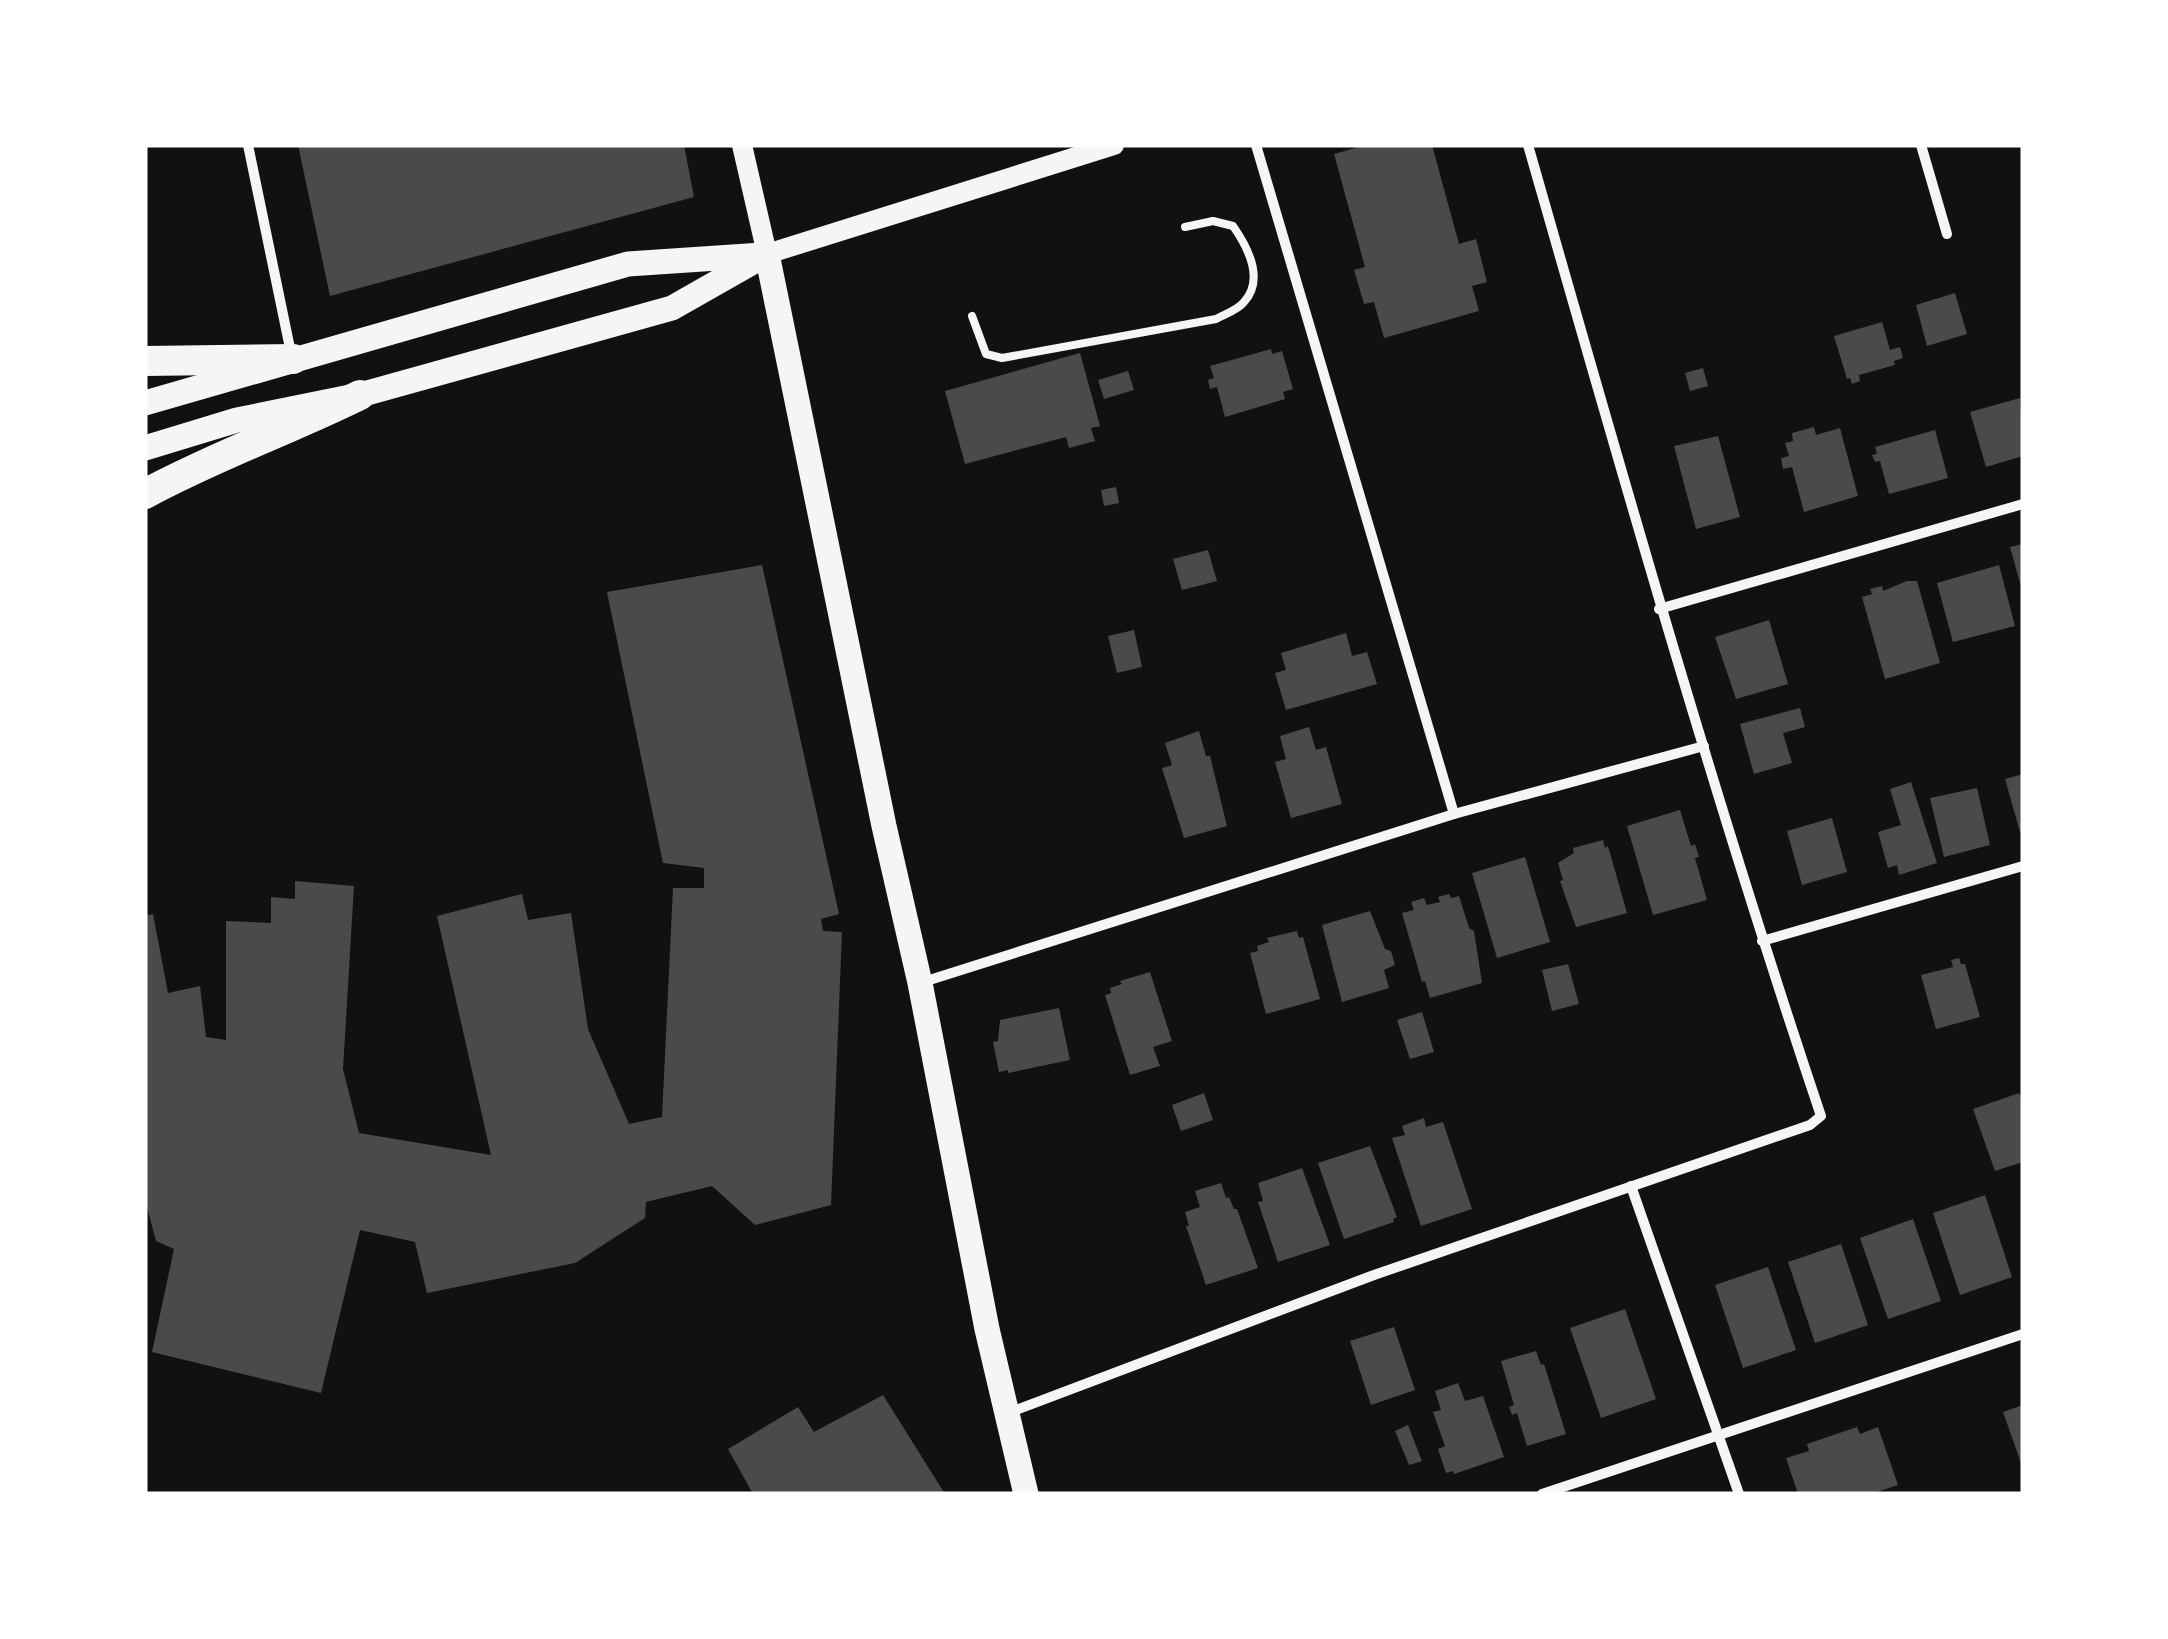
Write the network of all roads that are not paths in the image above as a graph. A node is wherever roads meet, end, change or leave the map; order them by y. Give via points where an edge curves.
1 (248, 145) edge
2 (742, 145) edge
3 (1114, 145) edge
4 (1256, 145) edge
5 (1528, 145) edge
6 (1921, 145) edge
7 (1185, 228) dead end
8 (1947, 234) dead end
9 (767, 254) junction
10 (972, 316) dead end
11 (293, 359) junction
12 (145, 360) edge
13 (360, 394) junction
14 (145, 403) edge
15 (145, 448) edge
16 (145, 494) edge
17 (2023, 504) edge
18 (1660, 609) junction
19 (1704, 746) junction
20 (1454, 814) junction
21 (2023, 866) edge
22 (1762, 942) junction
23 (920, 983) junction
24 (1632, 1186) junction
25 (2023, 1334) edge
26 (1008, 1413) junction
27 (1719, 1435) junction
28 (1026, 1494) edge
29 (1542, 1494) edge
30 (1739, 1494) edge

1 - 11 street
2 - 9 main road
3 - 9 main road
4 - 20 street
5 - 18 street
6 - 8 street
7 - 10 lane via 1213,221 1232,226 1249,248 1250,293 1216,319 1002,358 986,354
9 - 11 main road via 628,264
9 - 13 main road via 672,308
9 - 23 main road
11 - 12 highway
11 - 14 main road
13 - 15 main road
13 - 16 highway
17 - 18 street
18 - 19 street
19 - 20 street
19 - 22 street
20 - 23 street
21 - 22 street
22 - 24 street via 1821,1116
23 - 26 main road
24 - 26 street
24 - 27 street
25 - 27 street
26 - 28 main road
27 - 29 street
27 - 30 street

